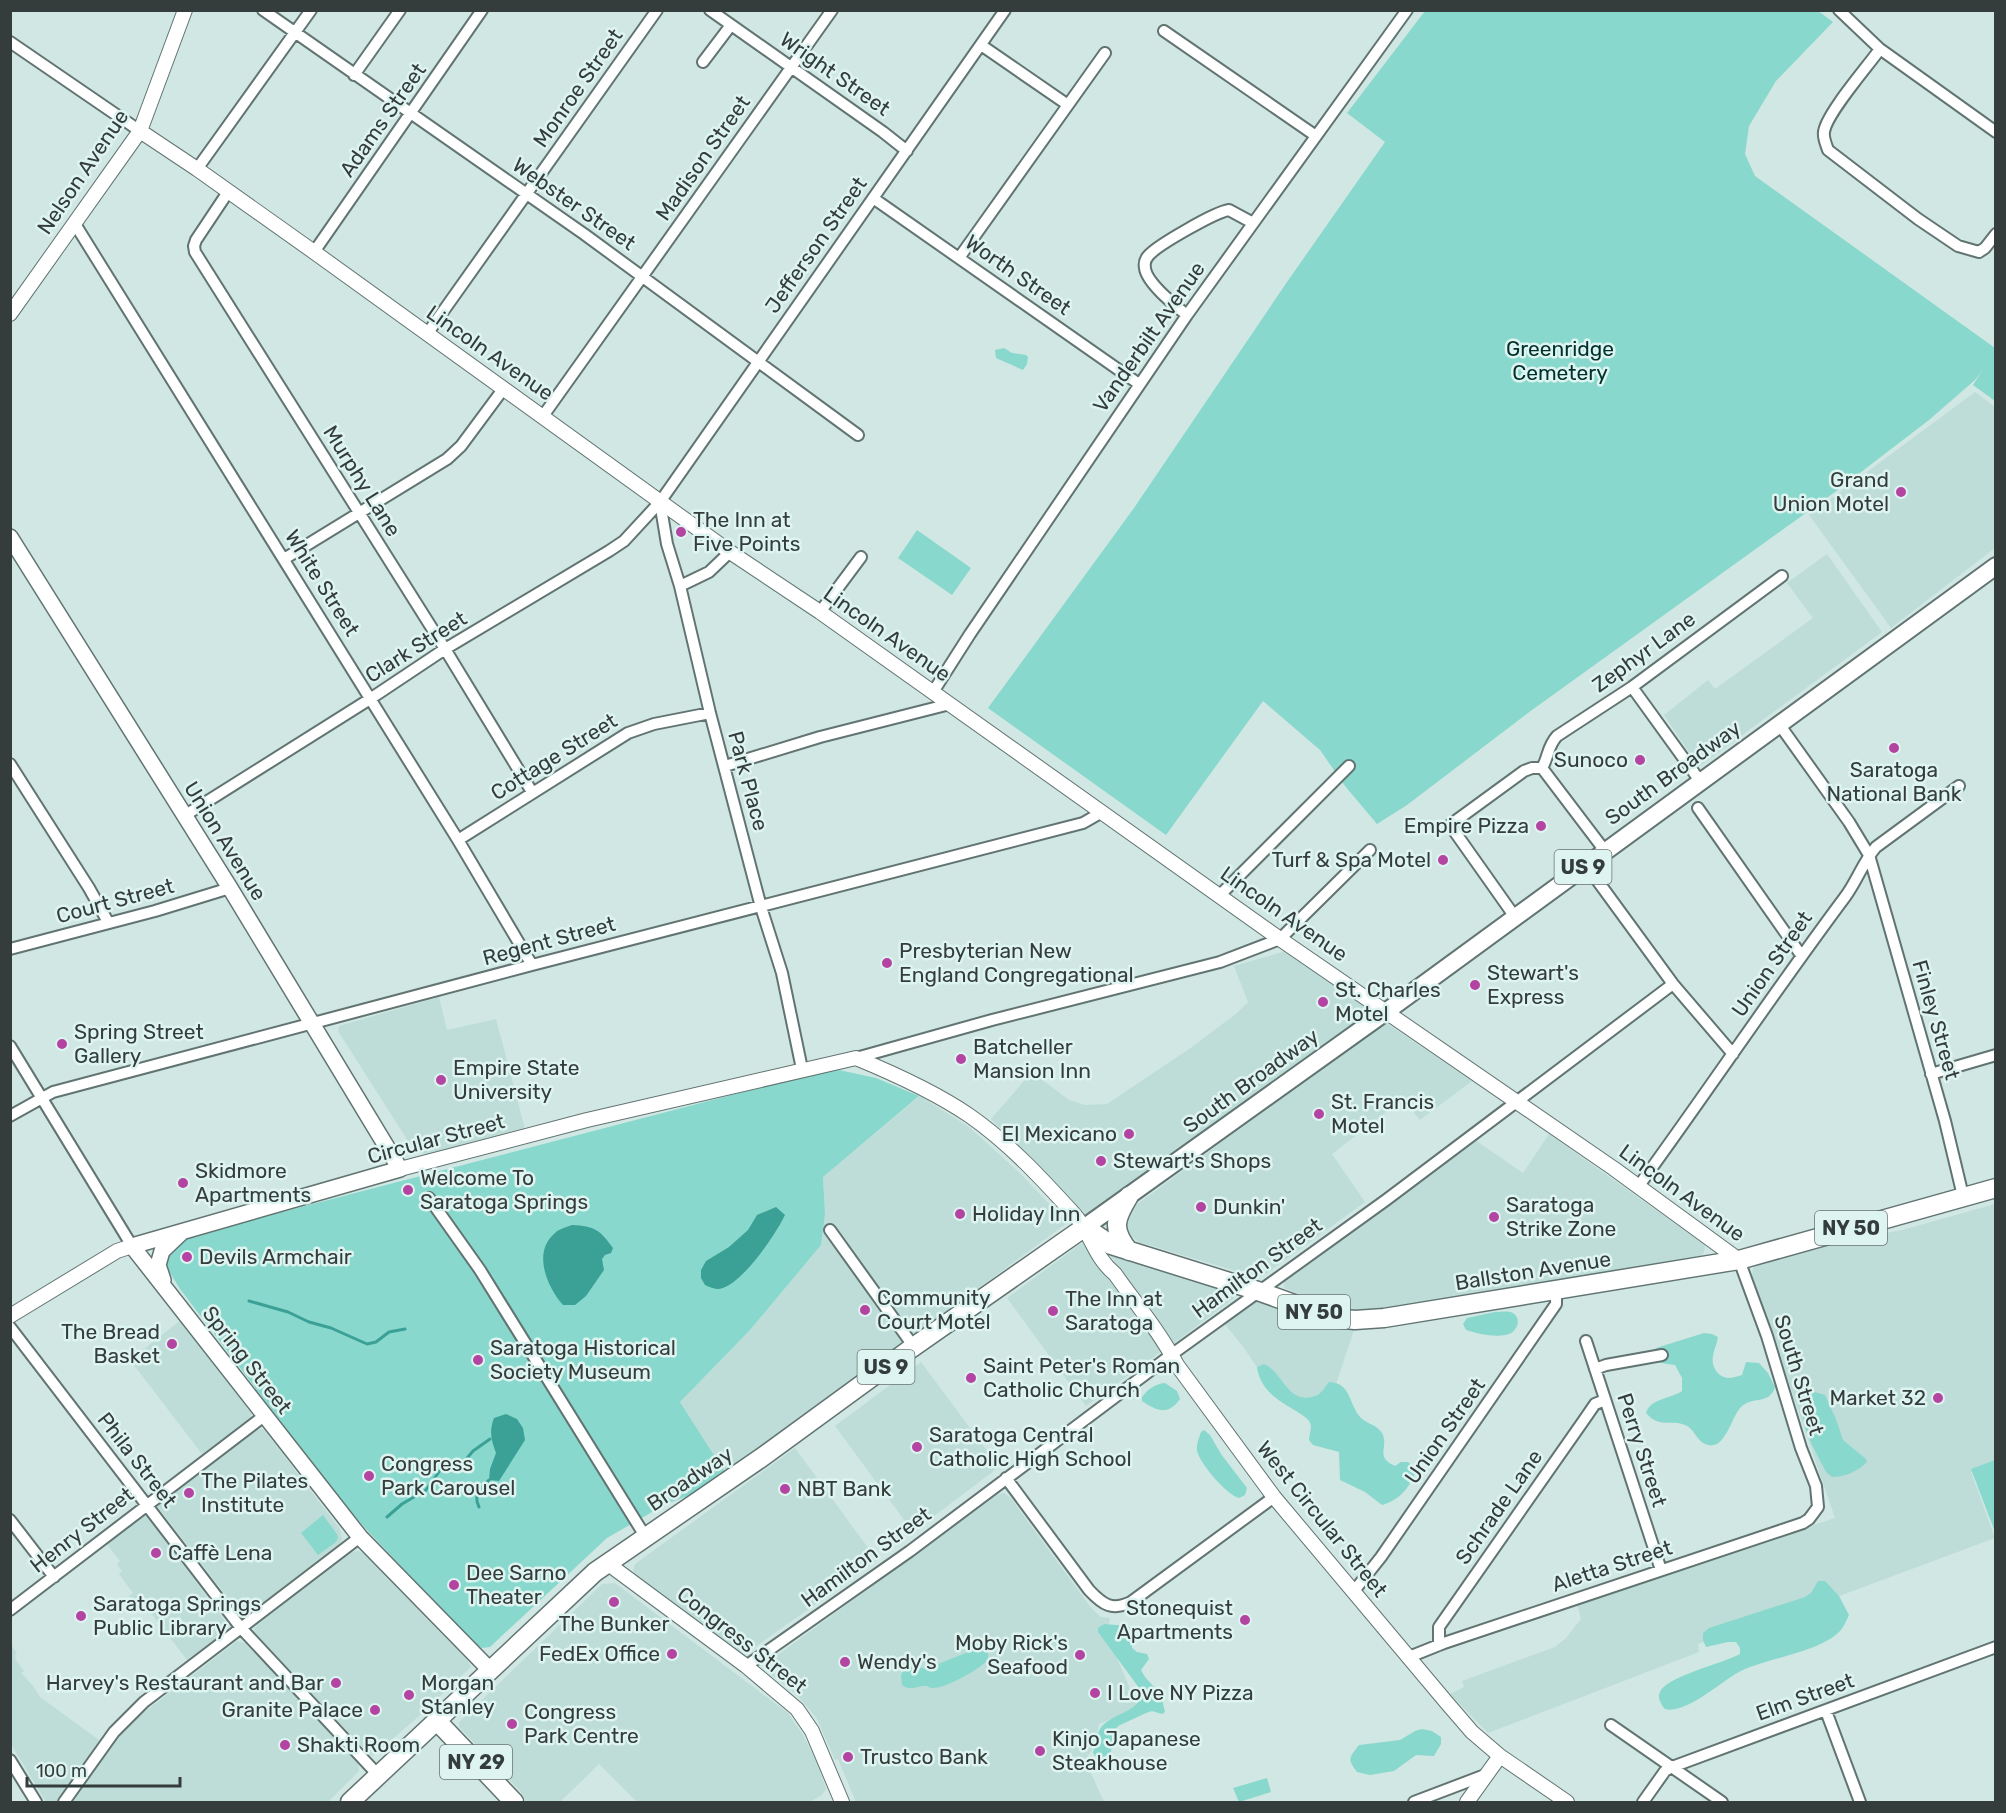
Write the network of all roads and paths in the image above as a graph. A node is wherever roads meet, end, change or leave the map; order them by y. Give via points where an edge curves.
1 (186, 10) edge
2 (263, 10) edge
3 (310, 10) edge
4 (400, 10) edge
5 (483, 10) edge
6 (657, 10) edge
7 (710, 10) edge
8 (832, 10) edge
9 (1005, 10) edge
10 (1407, 10) edge
11 (1839, 10) edge
12 (730, 25) junction
13 (1164, 31) dead end
14 (295, 33) junction
15 (10, 42) edge
16 (981, 45) junction
17 (1880, 49) junction
18 (1106, 53) dead end
19 (703, 62) dead end
20 (791, 68) junction
21 (354, 75) junction
22 (1068, 105) junction
23 (411, 114) junction
24 (140, 131) junction
25 (1995, 132) edge
26 (1316, 136) junction
27 (906, 151) junction
28 (197, 169) junction
29 (228, 192) junction
30 (527, 194) junction
31 (873, 198) junction
32 (1253, 223) junction
33 (75, 224) junction
34 (1995, 234) edge
35 (314, 252) junction
36 (959, 258) junction
37 (642, 276) junction
38 (10, 314) edge
39 (1187, 315) junction
40 (427, 334) junction
41 (758, 362) junction
42 (1139, 384) junction
43 (504, 388) junction
44 (543, 416) junction
45 (858, 435) dead end
46 (660, 502) junction
47 (358, 513) junction
48 (10, 537) edge
49 (730, 552) junction
50 (861, 557) dead end
51 (284, 559) junction
52 (1995, 566) edge
53 (1782, 576) dead end
54 (680, 586) junction
55 (820, 612) junction
56 (445, 650) junction
57 (1632, 687) junction
58 (933, 692) junction
59 (370, 699) junction
60 (950, 704) junction
61 (710, 713) junction
62 (1779, 724) junction
63 (10, 764) edge
64 (724, 766) junction
65 (1349, 766) dead end
66 (1542, 768) junction
67 (1700, 781) junction
68 (1959, 786) dead end
69 (532, 792) junction
70 (1698, 808) dead end
71 (1100, 811) junction
72 (184, 816) junction
73 (458, 840) junction
74 (1370, 850) dead end
75 (1605, 851) junction
76 (1869, 855) junction
77 (1586, 865) junction
78 (230, 888) junction
79 (1220, 895) junction
80 (761, 907) junction
81 (1515, 917) junction
82 (108, 922) junction
83 (1280, 939) junction
84 (10, 949) edge
85 (1802, 955) junction
86 (532, 965) junction
87 (1673, 984) junction
88 (1387, 1011) junction
89 (312, 1023) junction
90 (10, 1046) edge
91 (1733, 1054) junction
92 (1995, 1055) edge
93 (856, 1058) junction
94 (802, 1069) junction
95 (1931, 1074) junction
96 (42, 1098) junction
97 (1516, 1102) junction
98 (10, 1116) edge
99 (400, 1169) junction
100 (1638, 1187) junction
101 (1995, 1188) edge
102 (1129, 1196) junction
103 (1963, 1196) junction
104 (429, 1198) dead end
105 (1085, 1227) junction
106 (830, 1230) dead end
107 (184, 1231) junction
108 (132, 1246) junction
109 (1129, 1251) junction
110 (1739, 1260) junction
111 (1556, 1289) junction
112 (1258, 1291) junction
113 (167, 1292) junction
114 (10, 1316) edge
115 (10, 1327) edge
116 (1586, 1341) dead end
117 (914, 1347) junction
118 (1171, 1355) junction
119 (1662, 1355) dead end
120 (1595, 1369) junction
121 (1605, 1401) junction
122 (264, 1416) junction
123 (1006, 1479) junction
124 (1274, 1497) junction
125 (1818, 1503) joint
126 (147, 1504) junction
127 (10, 1520) edge
128 (645, 1536) junction
129 (360, 1537) junction
130 (607, 1563) junction
131 (1661, 1570) junction
132 (54, 1577) junction
133 (1354, 1591) junction
134 (10, 1610) edge
135 (241, 1628) junction
136 (1439, 1645) junction
137 (1995, 1647) edge
138 (1409, 1657) junction
139 (746, 1666) junction
140 (490, 1670) junction
141 (1826, 1711) junction
142 (437, 1721) junction
143 (1611, 1725) dead end
144 (1500, 1756) junction
145 (10, 1760) edge
146 (1672, 1767) junction
147 (1485, 1775) junction
148 (379, 1776) junction
149 (837, 1801) edge
150 (36, 1803) edge
151 (64, 1803) edge
152 (350, 1803) edge
153 (514, 1803) edge
154 (1414, 1803) edge
155 (1467, 1803) edge
156 (1567, 1803) edge
157 (1643, 1803) edge
158 (1722, 1803) edge
159 (1860, 1803) edge

1 - 24 street, Nelson Avenue
2 - 14 street, Webster Street
3 - 14 street
4 - 21 street
5 - 23 street, Adams Street
6 - 30 street, Monroe Street
7 - 12 street, Wright Street
8 - 20 street, Madison Street
9 - 16 street, Jefferson Street
10 - 26 street, Vanderbilt Avenue
11 - 17 street
12 - 19 street
12 - 20 street, Wright Street
13 - 26 street
14 - 21 street, Webster Street
14 - 28 street
15 - 24 street, Lincoln Avenue
16 - 22 street
16 - 27 street, Jefferson Street
17 - 25 street
17 - 34 street via 1825,126 1823,135 1828,150 1958,246 1979,252
18 - 22 street
20 - 27 street, Wright Street
20 - 37 street, Madison Street
21 - 23 street, Webster Street
22 - 36 street
23 - 30 street, Webster Street
23 - 35 street, Adams Street
24 - 28 street, Lincoln Avenue
24 - 33 street, Nelson Avenue
26 - 32 street, Vanderbilt Avenue
27 - 31 street, Jefferson Street
28 - 29 street, Lincoln Avenue
29 - 35 street, Lincoln Avenue
29 - 47 street, Murphy Lane via 196,240 195,252
30 - 37 street, Webster Street
30 - 40 street, Monroe Street
31 - 36 street, Worth Street
31 - 41 street, Jefferson Street
32 - 39 street, Vanderbilt Avenue
32 - 39 street via 1237,213 1221,211 1149,254 1144,270 1149,279
33 - 38 street, Nelson Avenue
33 - 51 street, White Street
35 - 40 street, Lincoln Avenue
36 - 42 street, Worth Street
37 - 41 street, Webster Street
37 - 44 street, Madison Street
39 - 42 street, Vanderbilt Avenue
40 - 43 street, Lincoln Avenue
41 - 45 street, Webster Street
41 - 46 street, Jefferson Street
42 - 58 street, Vanderbilt Avenue
43 - 44 street, Lincoln Avenue
43 - 47 street via 447,459
44 - 46 street, Lincoln Avenue
46 - 49 street, Lincoln Avenue
46 - 54 street, Park Place
46 - 56 street, Clark Street via 624,541
47 - 51 street
47 - 56 street, Murphy Lane
48 - 72 main road, Union Avenue
49 - 54 street via 710,572
49 - 55 street, Lincoln Avenue
50 - 55 street
51 - 59 street, White Street
52 - 62 main road, South Broadway / US 9
53 - 57 street, Zephyr Lane
54 - 61 street, Park Place
55 - 58 street, Lincoln Avenue
56 - 59 street, Clark Street
56 - 69 street, Murphy Lane
57 - 66 street, Zephyr Lane via 1557,736
57 - 67 street
58 - 60 street, Lincoln Avenue
59 - 72 street, Clark Street
59 - 73 street, White Street
60 - 64 street
60 - 71 street, Lincoln Avenue
61 - 64 street, Park Place
61 - 69 street, Cottage Street via 628,733
62 - 67 main road, South Broadway / US 9
62 - 76 street, Finley Street
63 - 82 street
64 - 80 street, Park Place
65 - 79 street
66 - 75 street
66 - 81 street via 1524,771 1450,825
67 - 75 main road, South Broadway / US 9
68 - 76 street, Union Street
69 - 73 street, Cottage Street
70 - 85 street
71 - 79 street, Lincoln Avenue
71 - 80 street, Regent Street via 1083,823
72 - 78 main road, Union Avenue
73 - 86 street, White Street
74 - 83 street
75 - 77 main road, South Broadway / US 9
76 - 85 street, Union Street via 1850,891
76 - 95 street, Finley Street
77 - 81 main road, South Broadway / US 9
77 - 87 street
78 - 82 street, Court Street
78 - 89 main road, Union Avenue
79 - 83 street, Lincoln Avenue
80 - 86 street, Regent Street
80 - 94 street, Park Place via 779,959
81 - 88 main road, South Broadway / US 9
82 - 84 street, Court Street
83 - 88 street, Lincoln Avenue
83 - 93 street via 1220,962
85 - 91 street, Union Street
86 - 89 street, Regent Street
87 - 91 street
87 - 97 street, Hamilton Street
88 - 97 street, Lincoln Avenue
88 - 102 main road, South Broadway / US 9
89 - 96 street, Regent Street
89 - 99 main road, Union Avenue
90 - 96 street, Spring Street
91 - 100 street, Union Street
92 - 95 street
93 - 94 street, Circular Street
93 - 105 street via 898,1076 970,1116 1024,1162
94 - 99 street, Circular Street
95 - 103 street, Finley Street
96 - 98 street, Regent Street
96 - 108 street, Spring Street
97 - 100 street, Lincoln Avenue
97 - 112 street, Hamilton Street
99 - 107 main road, Circular Street
100 - 110 street, Lincoln Avenue
101 - 103 highway, Ballston Avenue / NY 50
102 - 105 main road, South Broadway / US 9
102 - 109 highway via 1116,1224 1119,1239
103 - 110 highway, Ballston Avenue / NY 50
104 - 128 street via 480,1270
105 - 109 highway, Ballston Avenue / NY 50 via 1111,1245
105 - 117 highway, Broadway / US 9
105 - 118 street, West Circular Street via 1093,1249
106 - 117 street
107 - 108 main road, Circular Street
107 - 113 main road via 162,1251 158,1265
108 - 113 main road, Spring Street
108 - 114 street, Circular Street via 117,1251
109 - 112 highway, Ballston Avenue / NY 50
110 - 111 highway, Ballston Avenue / NY 50
110 - 125 street, South Street via 1816,1486
111 - 112 highway, Ballston Avenue / NY 50 via 1355,1320 1333,1318
111 - 133 street, Union Street via 1556,1304
112 - 118 street, Hamilton Street
113 - 122 main road, Spring Street
115 - 126 street, Phila Street
116 - 120 street, Perry Street
117 - 128 highway, Broadway / US 9
118 - 123 street, Hamilton Street
118 - 124 street, West Circular Street
119 - 120 street
120 - 121 street, Perry Street
121 - 131 street, Perry Street
121 - 136 street, Schrade Lane via 1596,1404 1584,1420 1439,1627
122 - 126 street, Henry Street
122 - 129 main road, Spring Street
123 - 124 street via 1089,1590 1110,1606 1131,1602
123 - 139 street, Hamilton Street
124 - 133 street, West Circular Street
125 - 131 street, Aletta Street via 1814,1515 1803,1523
126 - 132 street, Henry Street
126 - 135 street, Phila Street
127 - 132 street
128 - 130 highway, Broadway / US 9
129 - 135 street
129 - 140 main road, Spring Street
130 - 139 street, Congress Street
130 - 140 highway, Broadway / US 9
131 - 136 street, Aletta Street
132 - 134 street, Henry Street
133 - 138 street, West Circular Street
135 - 148 street, Phila Street
135 - 151 street via 128,1717 104,1744
136 - 138 street, Aletta Street
137 - 141 street, Elm Street
138 - 144 street, West Circular Street via 1472,1732
139 - 149 street, Congress Street via 804,1718 816,1738
140 - 142 highway, Broadway / US 9
141 - 146 street, Elm Street
141 - 159 street
142 - 148 highway, Broadway / US 9
142 - 153 highway, NY 29
143 - 146 street
144 - 147 street
144 - 156 street, West Circular Street
145 - 150 street
146 - 157 street, Elm Street
146 - 158 street
147 - 154 street
147 - 155 street
148 - 152 highway, Broadway / US 9

